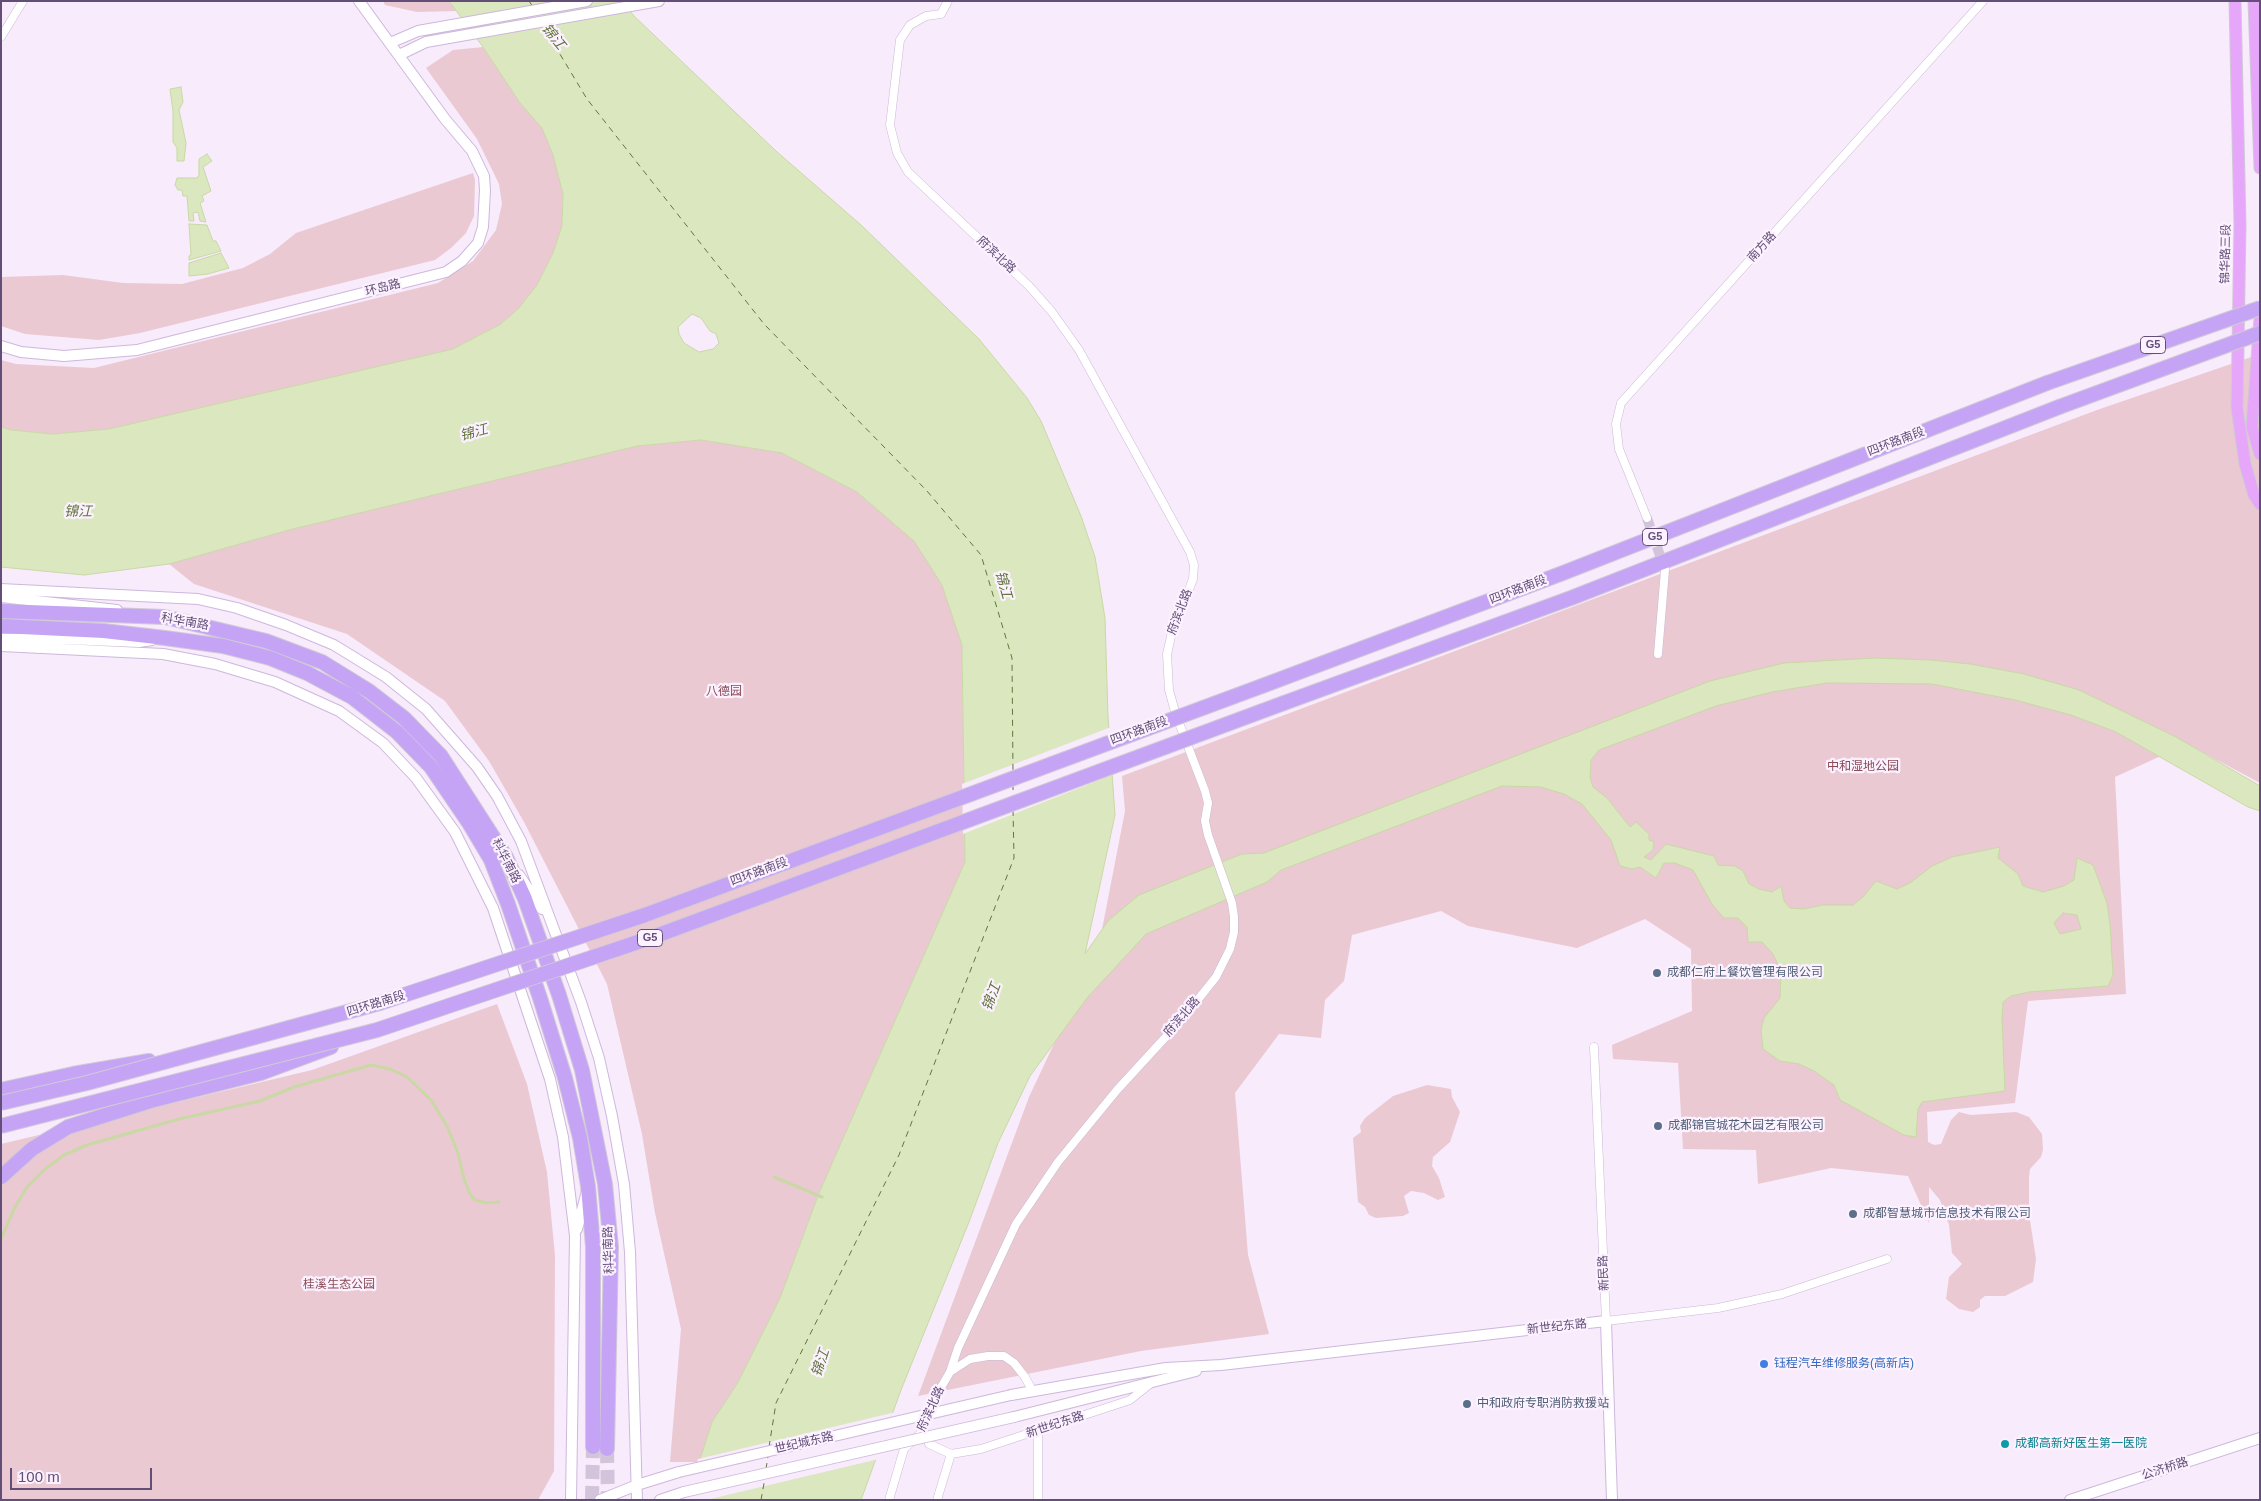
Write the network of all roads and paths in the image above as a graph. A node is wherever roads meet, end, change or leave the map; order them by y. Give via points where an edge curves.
1 (23, 1) edge
2 (359, 1) edge
3 (587, 1) edge
4 (659, 1) edge
5 (948, 1) edge
6 (1983, 1) edge
7 (2235, 1) edge
8 (2254, 1) edge
9 (1, 36) edge
10 (390, 43) junction
11 (399, 55) junction
12 (2258, 63) edge
13 (2260, 168) edge
14 (2260, 308) edge
15 (2260, 318) edge
16 (2260, 333) edge
17 (1, 346) edge
18 (2260, 454) edge
19 (2260, 504) edge
20 (1647, 518) tunnel mouth
21 (1665, 570) tunnel mouth
22 (1, 590) edge
23 (1, 597) edge
24 (1, 611) edge
25 (165, 617) junction
26 (1, 626) edge
27 (165, 638) junction
28 (1, 639) edge
29 (1, 646) edge
30 (1658, 654) dead end
31 (506, 856) junction
32 (551, 922) junction
33 (377, 1030) junction
34 (1594, 1047) dead end
35 (214, 1049) junction
36 (1, 1090) edge
37 (1, 1103) edge
38 (1, 1126) edge
39 (1, 1176) edge
40 (588, 1186) junction
41 (575, 1236) junction
42 (1887, 1259) dead end
43 (1606, 1321) junction
44 (1221, 1365) junction
45 (950, 1372) junction
46 (1153, 1382) junction
47 (1032, 1392) junction
48 (1011, 1395) joint
49 (1014, 1417) joint
50 (1038, 1430) junction
51 (924, 1431) junction
52 (2260, 1438) edge
53 (593, 1447) tunnel mouth
54 (608, 1449) tunnel mouth
55 (951, 1454) junction
56 (636, 1485) junction
57 (571, 1500) edge
58 (600, 1500) edge
59 (637, 1500) edge
60 (660, 1500) edge
61 (889, 1500) edge
62 (937, 1500) edge
63 (1038, 1500) edge
64 (1612, 1500) edge
65 (2070, 1500) edge

1 - 9 street
2 - 10 main road, 环岛路
3 - 10 main road via 418,31
4 - 11 main road via 426,42
5 - 45 street, 府滨北路 via 941,14 926,16 910,25 900,40 890,125 897,152 908,172 1029,286 1052,312 1079,350 1190,552 1193,579 1175,619 1167,654 1169,690 1205,791 1208,803 1205,822 1232,903 1234,932 1230,949 1216,977 1058,1162 1022,1216 958,1348
6 - 20 street, 南方路 via 1622,403 1616,424 1619,449
7 - 19 main road, 锦华路三段 via 2240,225 2237,408 2246,464 2254,495
8 - 12 main road
10 - 11 main road, 环岛路
11 - 17 main road, 环岛路 via 472,151 484,176 484,227 478,243 446,272 137,350 64,356 21,352
12 - 13 main road
14 - 35 highway, 四环路南段 / G5, bridge via 2047,383 1572,570 645,915 380,1003
15 - 18 main road via 2252,426
16 - 33 highway, 四环路南段 / G5, bridge via 2059,407 1572,598 653,937
21 - 30 street
22 - 32 main road via 198,599 286,625 342,649 386,677 426,709 477,767 521,841
23 - 25 main road
24 - 25 highway, 科华南路
25 - 31 highway, 科华南路 via 266,641 322,662 369,691 404,718 440,756
26 - 27 highway, 科华南路 via 104,631
27 - 28 main road via 139,642
27 - 40 highway, 科华南路 via 224,646 270,658 307,673 352,697 397,732 431,768 491,860 508,904 565,1078
29 - 41 main road via 163,654 215,664 275,682 339,711 383,743 416,778 456,832 492,908 550,1079 563,1137
31 - 32 main road
31 - 54 highway, 科华南路 via 559,995 582,1070 605,1184 611,1246
32 - 56 main road via 599,1058 624,1184 630,1252
33 - 38 highway, 四环路南段 / G5, bridge
33 - 39 highway, bridge via 261,1073 150,1101 68,1128 32,1149
34 - 43 street, 新民路
35 - 36 highway, bridge
35 - 37 highway, 四环路南段 / G5, bridge
40 - 41 main road
40 - 53 highway, 科华南路 via 593,1247
41 - 57 main road
42 - 43 street, 新世纪东路 via 1782,1294 1718,1308
43 - 44 main road, 新世纪东路
43 - 64 main road, 新民路
44 - 46 main road, 新世纪东路
44 - 47 main road, 新世纪东路 via 1166,1368
45 - 47 street, 府滨北路 via 970,1359 1004,1356 1025,1376
45 - 51 street, 府滨北路 via 929,1408
46 - 49 main road, 新世纪东路
46 - 50 street, 新世纪东路 via 1130,1400
47 - 48 main road, 新世纪东路
48 - 56 main road, 世纪城东路, bridge via 679,1472
49 - 60 main road, 世纪城东路, bridge
50 - 55 street, 新世纪东路 via 981,1449
50 - 63 street
51 - 55 street via 930,1444
51 - 61 street, 府滨北路 via 904,1450
52 - 65 main road, 公济桥路
55 - 62 street
56 - 58 main road, 世纪城东路
56 - 59 main road

